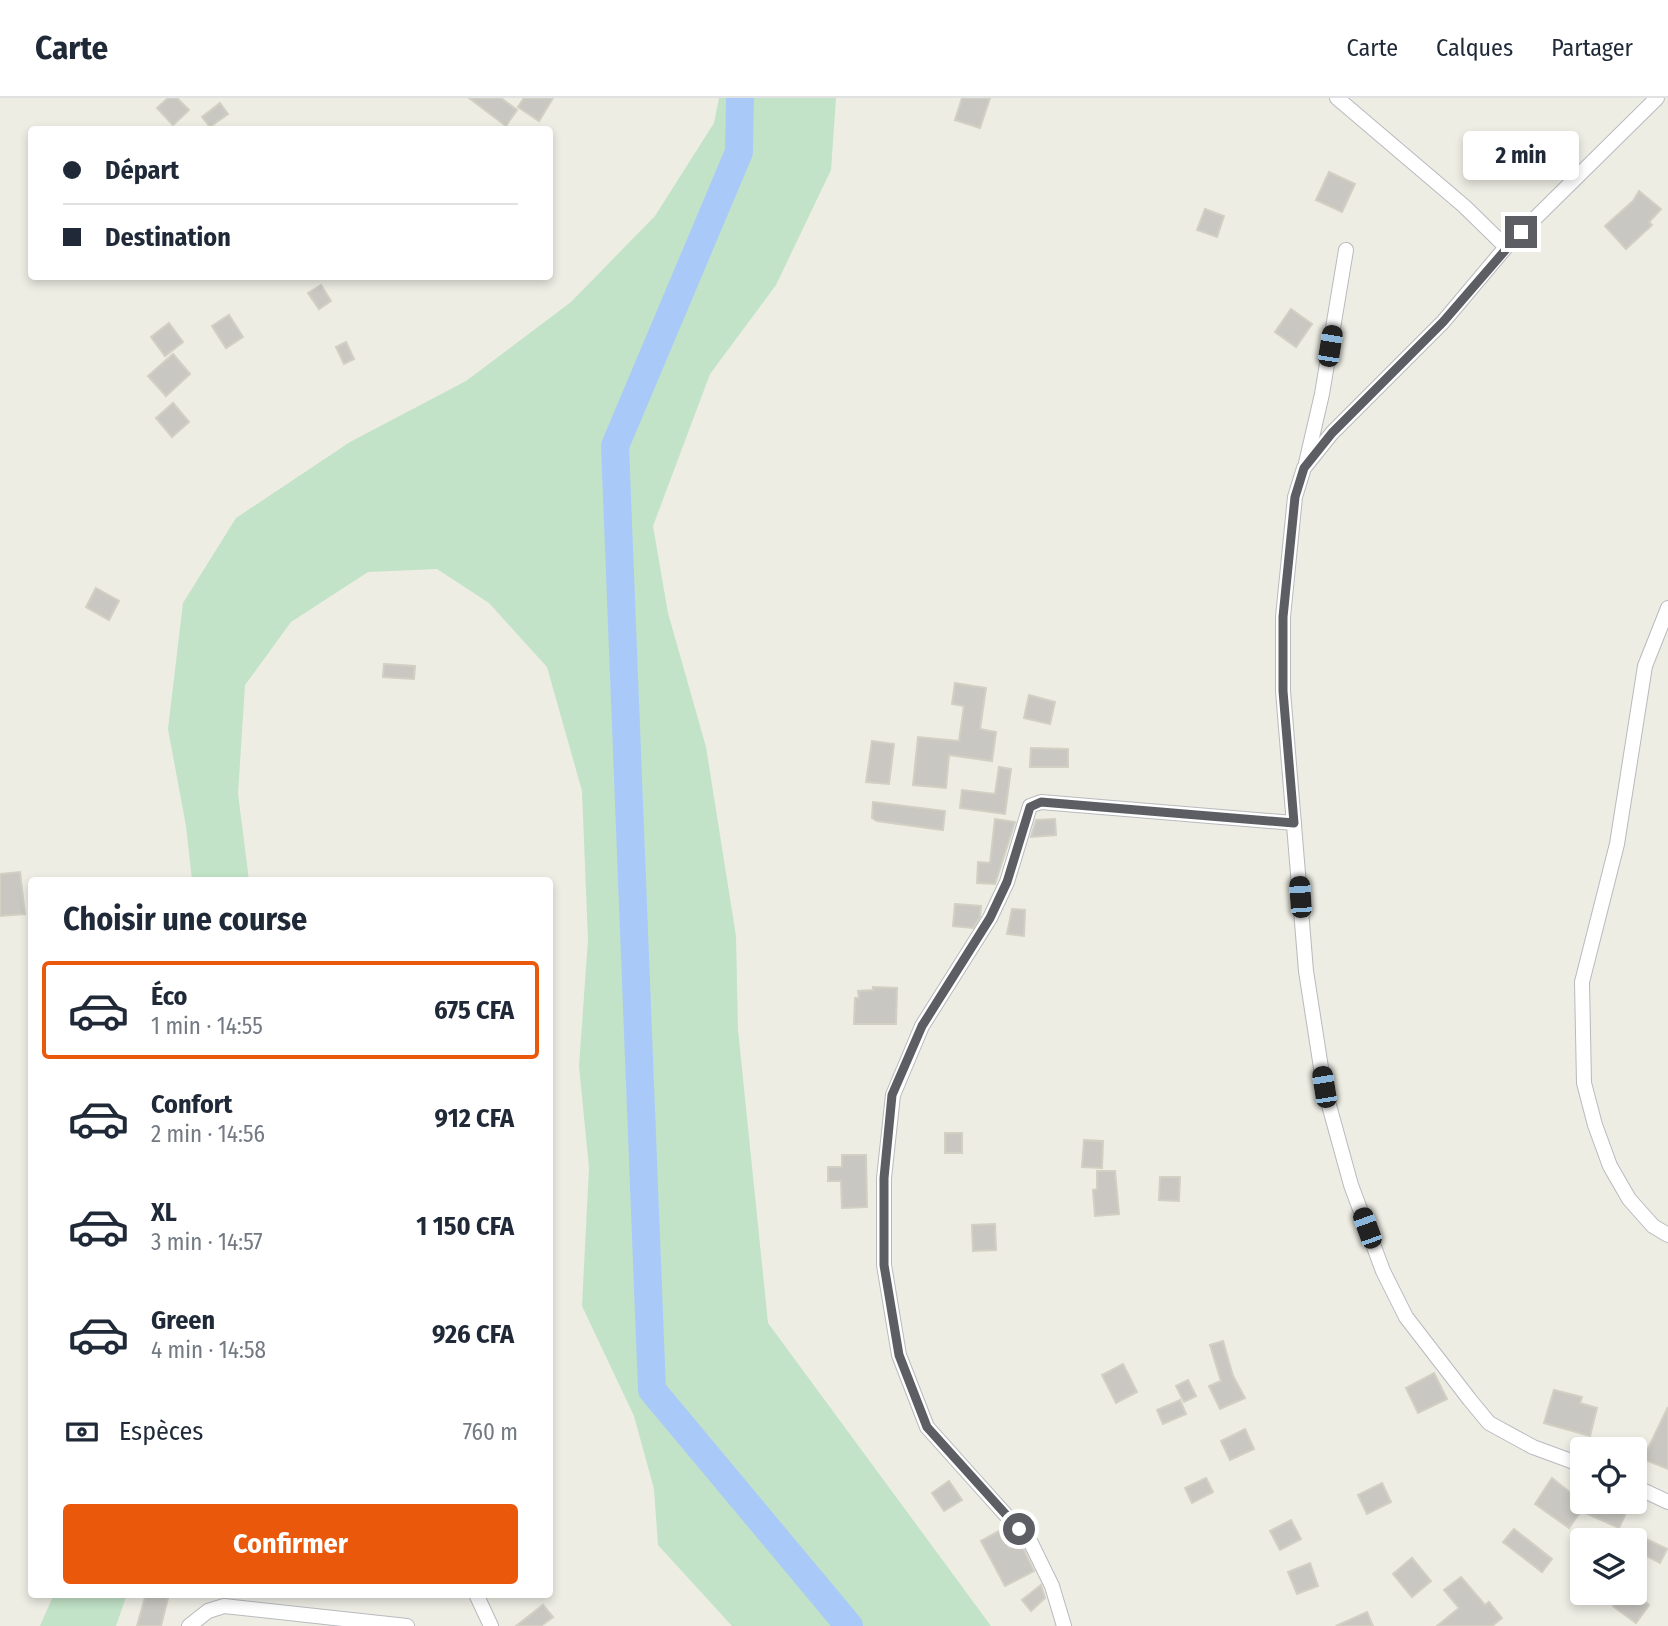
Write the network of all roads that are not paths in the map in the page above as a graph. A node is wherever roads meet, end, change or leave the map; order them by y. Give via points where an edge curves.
1 (1337, 98) edge
2 (1657, 98) edge
3 (1506, 247) junction
4 (1346, 250) dead end
5 (1304, 468) junction
6 (1668, 608) edge
7 (1294, 823) junction
8 (1668, 1235) edge
9 (1570, 1461) edge
10 (1647, 1492) edge
11 (1668, 1502) edge
12 (478, 1598) edge
13 (189, 1626) edge
14 (407, 1626) edge
15 (491, 1626) edge
16 (1064, 1626) edge

1 - 3 street
2 - 3 street
3 - 5 street via 1443,322 1332,433
4 - 5 street via 1322,394
5 - 7 street via 1295,497 1283,617 1283,691
6 - 8 street via 1646,666 1617,844 1582,982 1584,1083 1595,1125 1629,1199 1653,1226
7 - 9 street via 1306,971 1324,1087 1351,1185 1383,1271 1406,1317 1489,1423
7 - 16 street via 1041,802 1030,807 996,906 922,1026 892,1095 884,1178 884,1265 899,1355 927,1427 1031,1543 1052,1586
10 - 11 street
12 - 15 street
13 - 14 street via 223,1606

